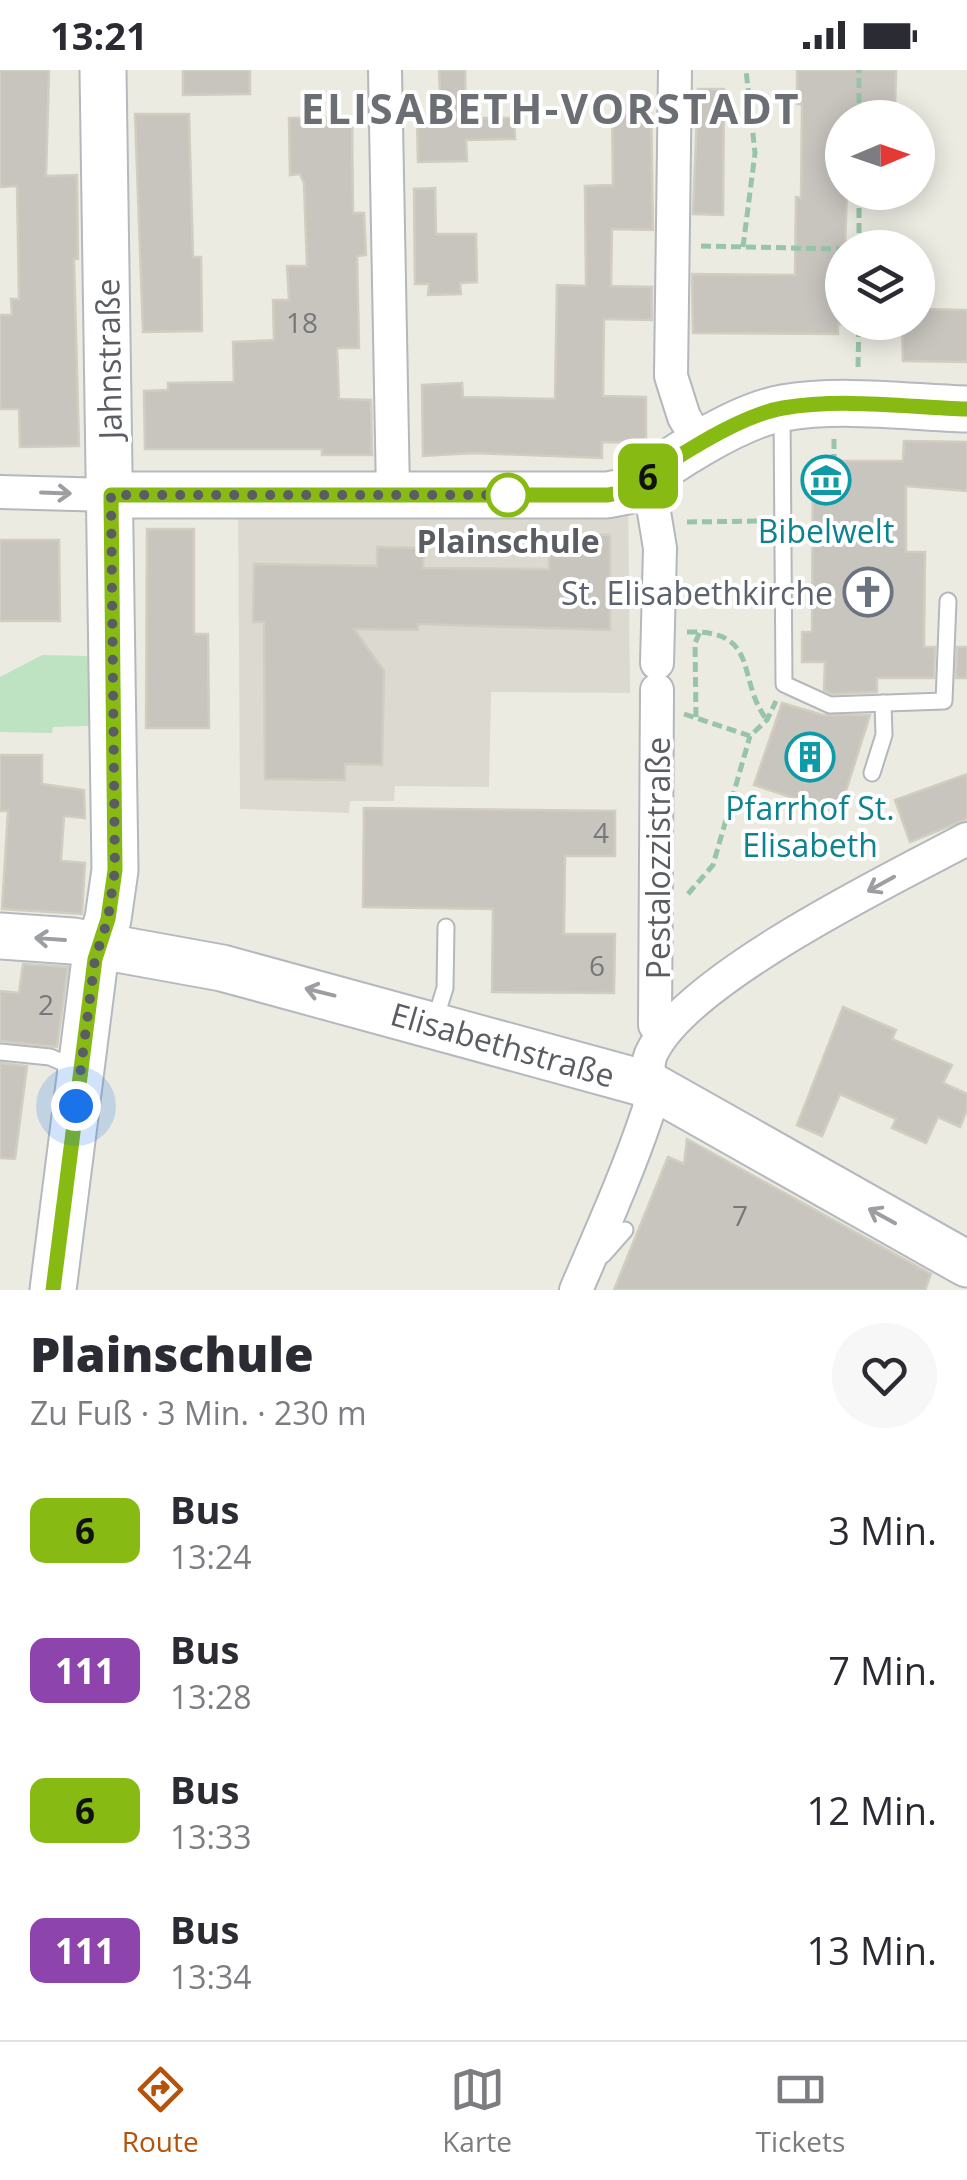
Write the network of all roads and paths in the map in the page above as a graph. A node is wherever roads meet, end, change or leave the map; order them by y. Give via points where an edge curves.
1 (103, 70) edge
2 (385, 70) edge
3 (674, 70) edge
4 (746, 70) edge
5 (859, 70) edge
6 (859, 100) edge
7 (689, 246) dead end
8 (743, 247) junction
9 (825, 249) edge
10 (858, 340) edge
11 (858, 367) dead end
12 (781, 408) junction
13 (967, 409) edge
14 (834, 430) dead end
15 (702, 446) junction
16 (834, 461) dead end
17 (648, 476) junction
18 (0, 492) edge
19 (393, 494) junction
20 (111, 495) junction
21 (682, 528) dead end
22 (785, 538) junction
23 (948, 601) dead end
24 (700, 632) junction
25 (657, 673) junction
26 (883, 703) junction
27 (696, 717) junction
28 (750, 736) junction
29 (872, 773) dead end
30 (967, 838) edge
31 (446, 928) dead end
32 (658, 929) junction
33 (0, 936) edge
34 (100, 946) junction
35 (433, 1024) junction
36 (655, 1025) dead end
37 (0, 1052) edge
38 (80, 1069) junction
39 (650, 1086) junction
40 (625, 1230) dead end
41 (967, 1264) edge
42 (578, 1285) edge
43 (53, 1290) edge

1 - 20 street, Jahnstraße
2 - 19 street
3 - 15 street via 671,376
4 - 8 path via 755,153
5 - 6 path
7 - 8 path
8 - 9 path
10 - 11 path
12 - 13 street
12 - 15 street via 736,424
12 - 22 lane
14 - 16 path
15 - 17 street
17 - 19 street via 608,495
17 - 25 street, Pestalozzistraße via 660,548
18 -> 20 street
19 - 20 street
20 - 34 street, Jahnstraße via 115,870
21 - 22 path via 690,520 770,521
22 - 26 lane via 784,684 830,705
23 - 26 lane via 944,700
24 - 25 path
24 - 27 path
24 - 28 path via 724,636 744,654 751,699 766,720
25 - 27 path
25 - 32 street, Pestalozzistraße
26 - 29 lane via 884,736
27 - 28 path
28 - 32 path via 713,866
30 -> 39 street via 826,916 695,1001 650,1055
31 - 35 lane via 445,988
32 - 36 street, Pestalozzistraße
34 -> 33 street, Elisabethstraße
35 -> 34 street, Elisabethstraße via 378,1015 222,968
34 - 38 street, Jahnstraße
35 - 39 street, Elisabethstraße
37 - 38 lane
38 - 43 street, Jahnstraße
41 -> 39 street, Elisabethstraße
39 - 42 street via 650,1107
40 - 42 lane

